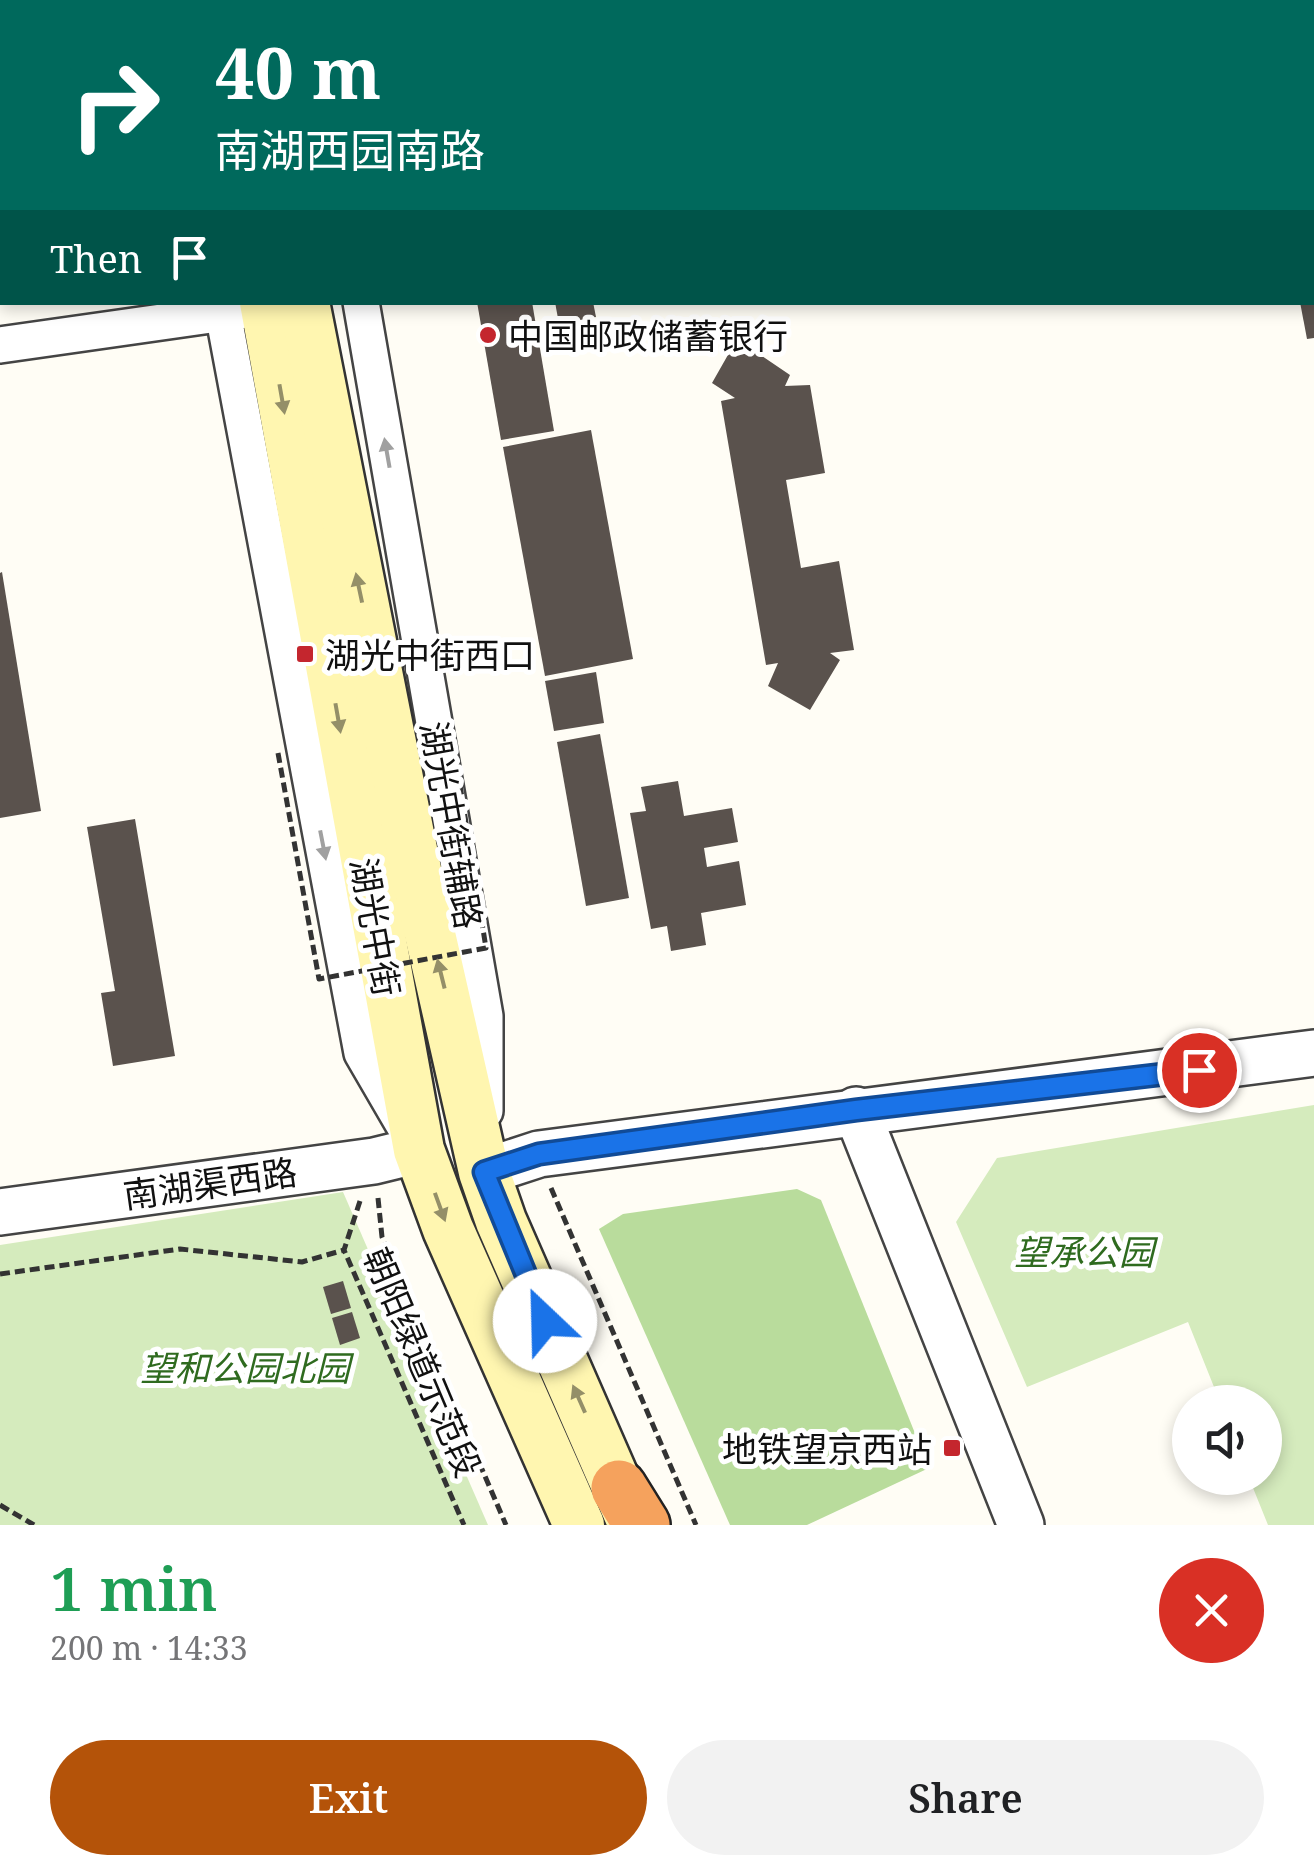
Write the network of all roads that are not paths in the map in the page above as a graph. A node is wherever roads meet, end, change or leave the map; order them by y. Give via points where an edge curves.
1 (256, 305) edge
2 (362, 305) edge
3 (0, 345) edge
4 (1314, 1054) edge
5 (856, 1110) junction
6 (396, 1155) junction
7 (484, 1172) junction
8 (0, 1212) edge
9 (631, 1513) edge
10 (579, 1525) edge
11 (1021, 1525) edge

1 - 3 street
1 -> 6 main road, 湖光中街
7 -> 1 main road, 湖光中街 via 420,890
7 -> 2 street, 湖光中街辅路 via 485,1016
4 - 5 street
5 - 7 street via 539,1154
5 - 11 street
6 - 8 street, 南湖渠西路
6 -> 10 main road, 湖光中街 via 448,1229
9 -> 7 main road, 湖光中街

